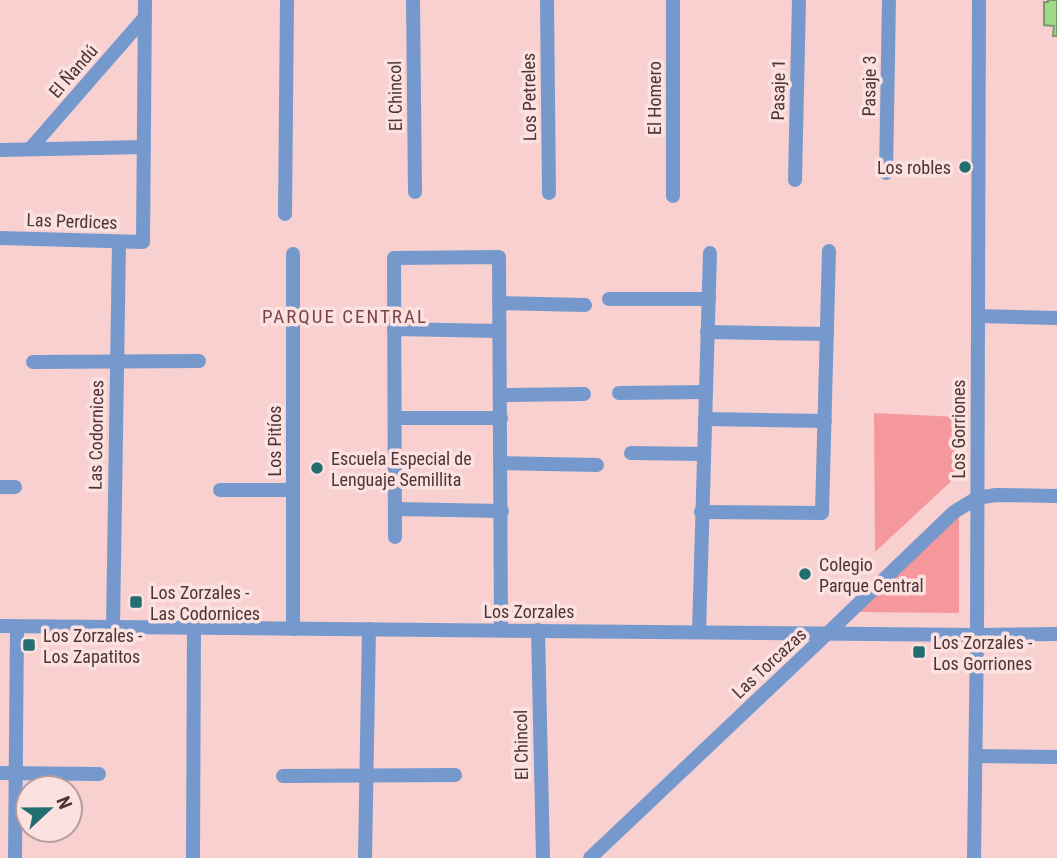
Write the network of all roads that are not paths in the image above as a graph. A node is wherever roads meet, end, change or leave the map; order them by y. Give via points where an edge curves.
1 (145, 0) edge
2 (287, 0) edge
3 (413, 0) edge
4 (547, 0) edge
5 (673, 0) edge
6 (799, 0) edge
7 (889, 0) edge
8 (979, 0) edge
9 (145, 17) junction
10 (144, 147) junction
11 (30, 149) junction
12 (0, 150) edge
13 (886, 173) dead end
14 (795, 180) dead end
15 (415, 192) dead end
16 (549, 193) dead end
17 (673, 196) dead end
18 (285, 214) dead end
19 (0, 238) edge
20 (119, 243) junction
21 (829, 251) dead end
22 (710, 253) dead end
23 (293, 254) dead end
24 (608, 299) dead end
25 (709, 299) junction
26 (499, 303) junction
27 (585, 305) dead end
28 (978, 316) junction
29 (1057, 318) edge
30 (394, 329) junction
31 (499, 331) junction
32 (708, 332) junction
33 (827, 334) junction
34 (116, 361) junction
35 (199, 361) dead end
36 (33, 362) dead end
37 (706, 392) junction
38 (619, 393) dead end
39 (584, 394) dead end
40 (500, 395) junction
41 (395, 418) junction
42 (501, 418) junction
43 (705, 419) junction
44 (825, 421) junction
45 (631, 453) dead end
46 (703, 454) junction
47 (501, 463) junction
48 (597, 465) dead end
49 (220, 490) dead end
50 (293, 490) junction
51 (1057, 496) edge
52 (977, 498) junction
53 (395, 509) junction
54 (502, 511) junction
55 (701, 512) junction
56 (395, 537) dead end
57 (0, 626) edge
58 (17, 627) junction
59 (113, 627) junction
60 (194, 628) junction
61 (293, 629) junction
62 (369, 629) junction
63 (501, 630) junction
64 (538, 630) junction
65 (699, 632) junction
66 (829, 632) junction
67 (1057, 634) edge
68 (977, 635) junction
69 (976, 757) junction
70 (1057, 757) edge
71 (0, 773) edge
72 (16, 773) junction
73 (99, 774) dead end
74 (455, 775) dead end
75 (282, 776) dead end
76 (367, 776) junction
77 (15, 858) edge
78 (193, 858) edge
79 (365, 858) edge
80 (543, 858) edge
81 (590, 858) edge
82 (974, 858) edge

1 - 9 street
2 - 18 street
3 - 15 street, El Chincol
4 - 16 street, Los Petreles
5 - 17 street, El Homero
6 - 14 street, Pasaje 1
7 - 13 street, Pasaje 3
8 - 28 street, Los Gorriones
9 - 10 street
9 - 11 street, El Ñandú
10 - 11 street
10 - 20 street, Las Perdices via 144,242
11 - 12 street
19 - 20 street, Las Perdices
20 - 34 street, Las Codornices
21 - 33 street
22 - 25 street
23 - 50 street, Los Pitíos
24 - 25 street
25 - 32 street
26 - 27 street
26 - 30 street via 499,257 394,258
26 - 31 street
28 - 29 street
28 - 52 street, Los Gorriones
30 - 31 street
30 - 41 street
31 - 40 street
32 - 33 street
32 - 37 street
33 - 44 street
34 - 35 street
34 - 36 street
34 - 59 street, Las Codornices
37 - 38 street
37 - 43 street
39 - 40 street
40 - 42 street
41 - 42 street
41 - 53 street
42 - 47 street
43 - 44 street
43 - 46 street
44 - 55 street via 822,513
45 - 46 street
46 - 55 street
47 - 48 street
47 - 54 street
49 - 50 street
50 - 61 street, Los Pitíos
51 - 52 street
52 - 66 street, Las Torcazas via 954,512
52 - 68 street, Los Gorriones
53 - 54 street
53 - 56 street
54 - 63 street
55 - 65 street
57 - 58 street, Los Zorzales
58 - 59 street, Los Zorzales
58 - 72 street
59 - 60 street, Los Zorzales
60 - 61 street, Los Zorzales
60 - 78 street
61 - 62 street, Los Zorzales
62 - 63 street, Los Zorzales
62 - 76 street
63 - 64 street, Los Zorzales
64 - 65 street, Los Zorzales
64 - 80 street, El Chincol
65 - 66 street, Los Zorzales
66 - 68 street, Los Zorzales
66 - 81 street, Las Torcazas
67 - 68 street, Los Zorzales
68 - 69 street, Los Gorriones
69 - 70 street
69 - 82 street, Los Gorriones
71 - 72 street
72 - 73 street
72 - 77 street
74 - 76 street
75 - 76 street
76 - 79 street

